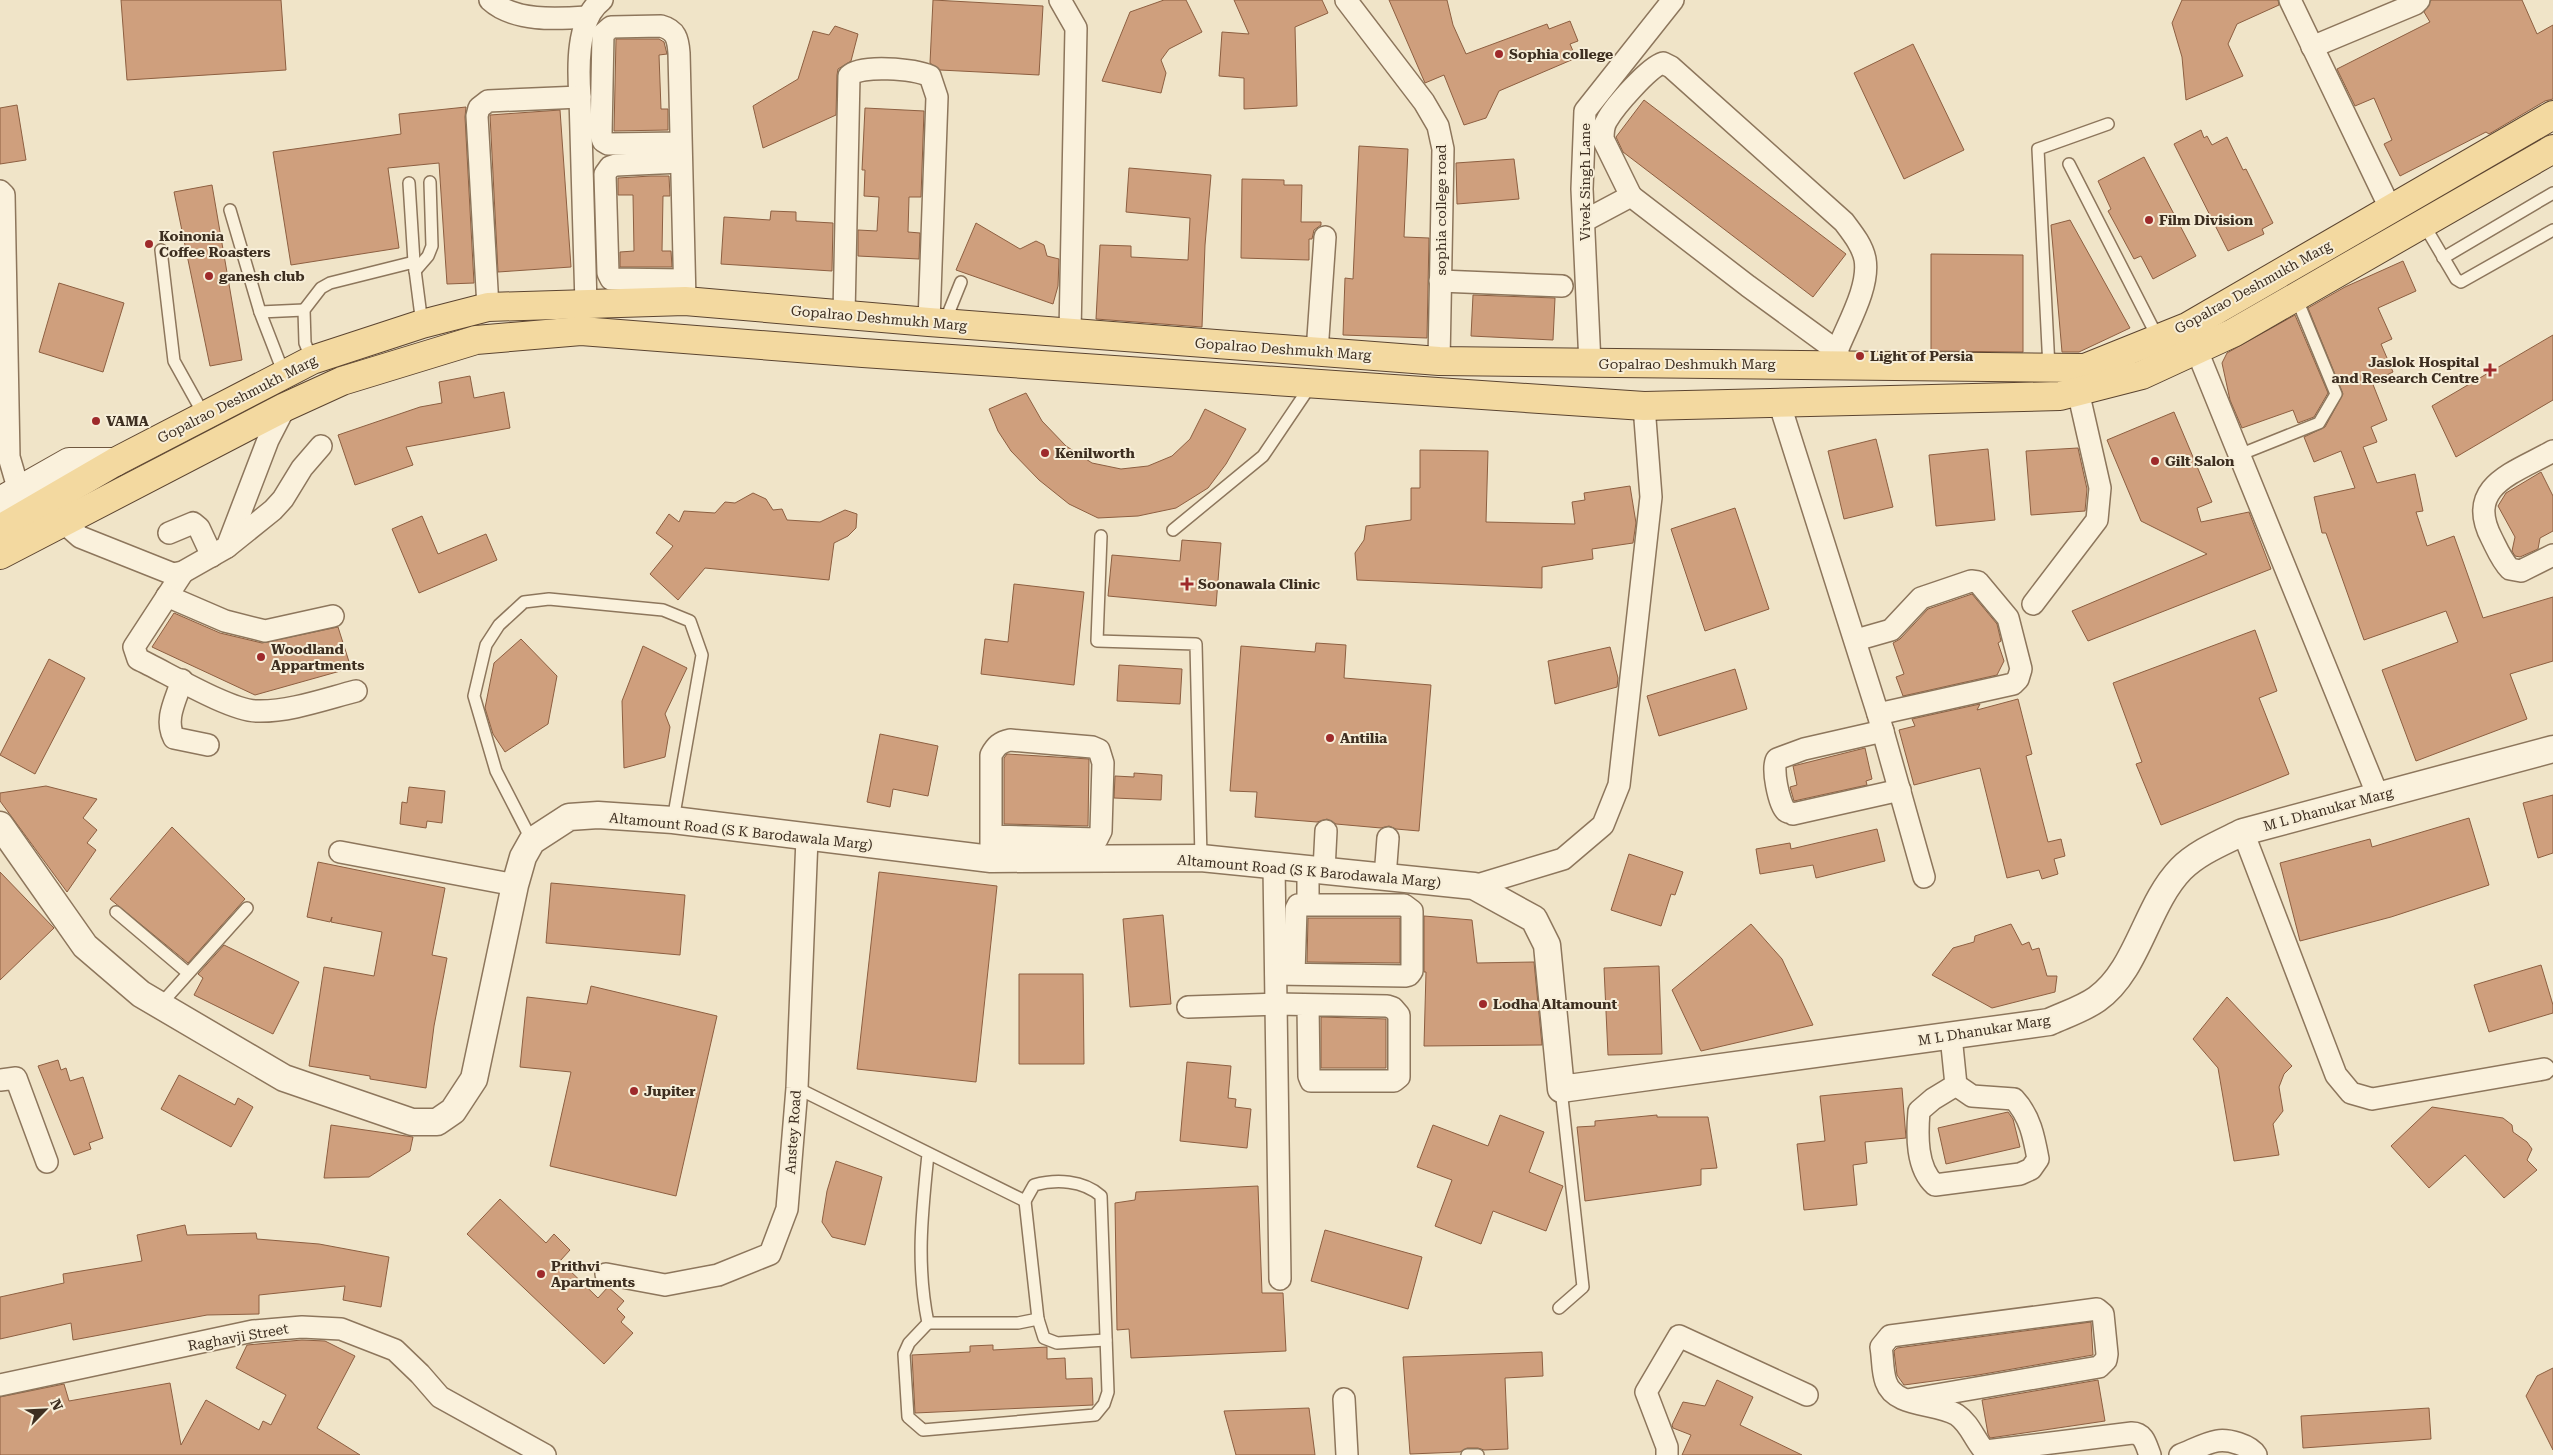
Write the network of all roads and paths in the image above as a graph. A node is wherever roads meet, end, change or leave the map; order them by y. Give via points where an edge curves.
1 (490, 0) edge
2 (602, 0) edge
3 (1060, 0) edge
4 (1346, 0) edge
5 (1673, 0) edge
6 (2290, 0) edge
7 (2419, 0) edge
8 (588, 17) junction
9 (2312, 47) junction
10 (580, 97) junction
11 (2553, 115) edge
12 (2108, 124) dead end
13 (681, 152) junction
14 (2552, 154) edge
15 (2069, 164) dead end
16 (430, 182) dead end
17 (409, 183) dead end
18 (0, 191) edge
19 (2553, 193) edge
20 (1631, 196) junction
21 (230, 210) dead end
22 (2391, 210) junction
23 (1584, 221) junction
24 (2423, 222) junction
25 (2553, 230) edge
26 (1325, 237) dead end
27 (161, 250) dead end
28 (2443, 258) junction
29 (415, 266) junction
30 (1440, 281) junction
31 (961, 282) dead end
32 (1562, 286) dead end
33 (684, 290) junction
34 (2295, 295) junction
35 (586, 304) junction
36 (488, 307) junction
37 (304, 310) junction
38 (260, 312) junction
39 (844, 315) junction
40 (936, 323) junction
41 (422, 324) junction
42 (1070, 333) junction
43 (2158, 339) junction
44 (2192, 339) junction
45 (1317, 352) junction
46 (1840, 358) junction
47 (312, 360) junction
48 (1439, 361) junction
49 (1590, 364) junction
50 (2049, 368) junction
51 (284, 374) junction
52 (1312, 383) junction
53 (2078, 391) junction
54 (1779, 402) junction
55 (285, 406) junction
56 (1644, 406) junction
57 (204, 415) junction
58 (322, 446) dead end
59 (2239, 455) junction
60 (2552, 455) edge
61 (115, 462) junction
62 (10, 496) edge
63 (63, 522) junction
64 (0, 529) edge
65 (1173, 530) dead end
66 (169, 533) dead end
67 (1101, 536) dead end
68 (219, 552) junction
69 (0, 555) edge
70 (2553, 555) edge
71 (182, 572) junction
72 (167, 596) junction
73 (2033, 604) dead end
74 (333, 616) dead end
75 (1856, 640) junction
76 (182, 680) junction
77 (356, 691) dead end
78 (1881, 723) junction
79 (208, 745) dead end
80 (2553, 749) edge
81 (1900, 790) junction
82 (2378, 796) junction
83 (673, 820) junction
84 (0, 825) edge
85 (1326, 831) dead end
86 (2243, 832) junction
87 (807, 838) junction
88 (1388, 838) dead end
89 (532, 841) junction
90 (991, 848) junction
91 (1079, 849) junction
92 (340, 852) dead end
93 (1201, 858) junction
94 (1274, 866) junction
95 (1316, 869) junction
96 (1392, 877) junction
97 (1924, 877) dead end
98 (515, 885) junction
99 (1474, 886) junction
100 (1308, 904) junction
101 (1399, 905) junction
102 (247, 908) dead end
103 (116, 912) dead end
104 (188, 973) junction
105 (1285, 974) junction
106 (1276, 1004) junction
107 (160, 1005) junction
108 (1308, 1005) junction
109 (1188, 1007) dead end
110 (1951, 1036) junction
111 (2544, 1069) dead end
112 (8, 1079) edge
113 (1956, 1085) junction
114 (797, 1088) junction
115 (1560, 1090) junction
116 (928, 1154) junction
117 (47, 1162) dead end
118 (1025, 1201) junction
119 (606, 1274) dead end
120 (1280, 1279) dead end
121 (1560, 1308) dead end
122 (1038, 1319) junction
123 (928, 1323) junction
124 (1106, 1340) junction
125 (0, 1385) edge
126 (1807, 1395) dead end
127 (1344, 1399) dead end
128 (1907, 1400) junction
129 (539, 1452) edge
130 (1347, 1455) edge
131 (1467, 1455) edge
132 (1478, 1455) edge
133 (1667, 1455) edge
134 (2150, 1455) edge
135 (2180, 1455) edge
136 (2256, 1455) edge

1 - 8 street via 514,14 562,19
2 - 8 street
3 - 42 street via 1076,28
4 - 30 street, sophia college road via 1424,102 1438,126 1443,149
5 - 23 street, Vivek Singh Lane via 1585,112
6 - 9 street
7 - 9 street
8 - 10 street via 577,63
9 - 22 street
10 - 35 street
10 - 36 street via 488,101 479,108 476,116
11 - 22 main road, Gopalrao Deshmukh Marg
12 - 50 lane via 2038,150
13 - 13 street via 676,35 661,26 611,27 605,30 603,141
13 - 33 street
13 - 33 street via 616,165 605,174 608,273 612,279
14 - 24 main road, Gopalrao Deshmukh Marg
15 - 43 lane
16 - 29 lane via 432,246 428,256
17 - 29 lane
18 - 62 street via 4,195
19 - 28 lane
20 - 23 street
20 - 46 street
20 - 46 street via 1604,139 1603,130 1607,120 1650,70 1663,63 1837,216 1857,240 1865,258 1866,278
21 - 38 lane
22 - 44 main road, Gopalrao Deshmukh Marg
23 - 49 street, Vivek Singh Lane
24 - 28 lane
24 - 34 main road, Gopalrao Deshmukh Marg
25 - 28 lane via 2461,282
26 - 45 street
27 - 57 lane via 174,361
29 - 37 lane via 330,283
29 - 41 lane
30 - 32 street
30 - 48 street, sophia college road
31 - 40 lane
33 - 35 main road, Gopalrao Deshmukh Marg
33 - 39 main road, Gopalrao Deshmukh Marg
34 - 44 main road, Gopalrao Deshmukh Marg via 2233,333
34 - 59 lane via 2336,394 2319,423
35 - 36 main road, Gopalrao Deshmukh Marg
36 - 41 main road, Gopalrao Deshmukh Marg
37 - 38 lane
37 - 47 lane via 305,343
38 - 51 lane
39 - 40 main road, Gopalrao Deshmukh Marg
39 - 40 street via 849,76 859,70 917,70 930,76 938,110
40 - 42 main road, Gopalrao Deshmukh Marg
41 - 47 main road, Gopalrao Deshmukh Marg
42 - 45 main road, Gopalrao Deshmukh Marg
43 - 44 main road, Gopalrao Deshmukh Marg
43 - 50 main road, Gopalrao Deshmukh Marg via 2085,368
44 - 53 main road, Gopalrao Deshmukh Marg via 2142,375
44 - 59 street
45 - 48 main road, Gopalrao Deshmukh Marg
46 - 49 main road, Gopalrao Deshmukh Marg
46 - 50 main road, Gopalrao Deshmukh Marg
47 - 51 main road, Gopalrao Deshmukh Marg
48 - 49 main road, Gopalrao Deshmukh Marg
51 - 57 main road, Gopalrao Deshmukh Marg
52 - 55 main road, Gopalrao Deshmukh Marg via 581,331 476,340 342,381
52 - 56 main road, Gopalrao Deshmukh Marg
52 - 65 lane via 1263,456
53 - 54 main road, Gopalrao Deshmukh Marg via 2060,396
53 - 73 street via 2100,488 2097,520
54 - 56 main road, Gopalrao Deshmukh Marg
54 - 75 street
55 - 63 main road, Gopalrao Deshmukh Marg
55 - 68 street
56 - 99 street via 1651,497 1619,784 1603,825 1564,859
57 - 61 main road, Gopalrao Deshmukh Marg
58 - 68 street via 302,468 273,510
59 - 82 street
60 - 70 street via 2500,480 2488,492 2482,513 2484,524 2510,569 2522,571
61 - 62 main road via 69,462
61 - 64 main road, Gopalrao Deshmukh Marg
63 - 69 main road, Gopalrao Deshmukh Marg
63 - 71 street via 80,537 173,574
66 - 68 street via 193,523
67 - 93 lane via 1097,641 1196,644
68 - 71 street
71 - 72 street
72 - 74 street via 225,621 265,631
72 - 76 street via 134,647 138,659
75 - 78 street
75 - 78 street via 1890,630 1921,598 1971,581 1978,582 2008,618 2021,669 2013,684
76 - 77 street via 239,709 258,712
76 - 79 street via 169,721 170,730 174,738
78 - 81 street
78 - 81 street via 1777,759 1773,766 1781,804 1793,814
80 - 82 street, M L Dhanukar Marg
81 - 97 street
82 - 86 street, M L Dhanukar Marg
83 - 87 street, Altamount Road (S K Barodawala Marg)
83 - 89 street, Altamount Road (S K Barodawala Marg) via 598,815 569,817
83 - 89 lane via 702,655 690,621 663,610 549,599 524,602 499,625 486,645 474,696 496,771
84 - 107 street via 85,946 141,994
85 - 95 street
86 - 110 street, M L Dhanukar Marg via 2200,853 2181,869 2164,891 2120,976 2097,999 2049,1022
86 - 111 street via 2336,1075 2351,1093 2372,1099
87 - 90 street, Altamount Road (S K Barodawala Marg)
87 - 114 street, Anstey Road
88 - 96 street
89 - 98 street via 523,857
90 - 91 street, Altamount Road (S K Barodawala Marg)
90 - 91 street via 991,755 1002,742 1010,740 1099,750 1103,763 1101,831 1097,839
91 - 93 street, Altamount Road (S K Barodawala Marg)
92 - 98 street
93 - 94 street, Altamount Road (S K Barodawala Marg)
94 - 95 street, Altamount Road (S K Barodawala Marg)
94 - 105 street
95 - 96 street, Altamount Road (S K Barodawala Marg)
95 - 100 street
96 - 99 street, Altamount Road (S K Barodawala Marg)
96 - 101 street
98 - 107 street via 474,1079 453,1111 437,1122 412,1122 284,1078
99 - 115 street, Altamount Road (S K Barodawala Marg) via 1534,919 1547,945
100 - 101 street
100 - 105 street via 1298,904 1296,909
101 - 105 street via 1407,906 1413,914 1410,975
102 - 104 lane
103 - 104 lane
104 - 107 lane
105 - 106 street
106 - 108 street
106 - 109 street
106 - 120 street
108 - 108 street via 1393,1008 1399,1015 1400,1077 1394,1081 1311,1081
110 - 113 street
110 - 115 street, M L Dhanukar Marg
112 - 117 street
113 - 113 street via 1972,1096 2014,1098 2024,1110 2034,1135 2038,1159 2031,1169 2020,1174 1935,1185 1928,1178 1922,1166 1919,1111 1933,1098
114 - 116 lane
114 - 119 street, Anstey Road via 787,1209 770,1254 718,1275 665,1284
115 - 121 lane via 1583,1288
116 - 118 lane
116 - 123 lane via 919,1243
118 - 122 lane
118 - 124 lane via 1034,1184 1050,1181 1090,1186 1101,1196
122 - 123 lane via 1018,1324
122 - 124 lane via 1044,1338 1057,1343
123 - 124 lane via 909,1342 904,1354 908,1417 923,1430 1095,1415 1108,1392
125 - 129 street, Raghavji Street via 253,1331 302,1326 340,1329 395,1350 440,1397
126 - 133 street via 1678,1336 1646,1392
127 - 130 street
128 - 128 street via 1895,1395 1885,1380 1881,1347 1890,1336 2093,1308 2103,1314 2107,1354 2103,1364 2094,1369
128 - 134 street via 1958,1415 1986,1451 2138,1433
131 - 132 lane
135 - 136 street via 2218,1440 2242,1444

